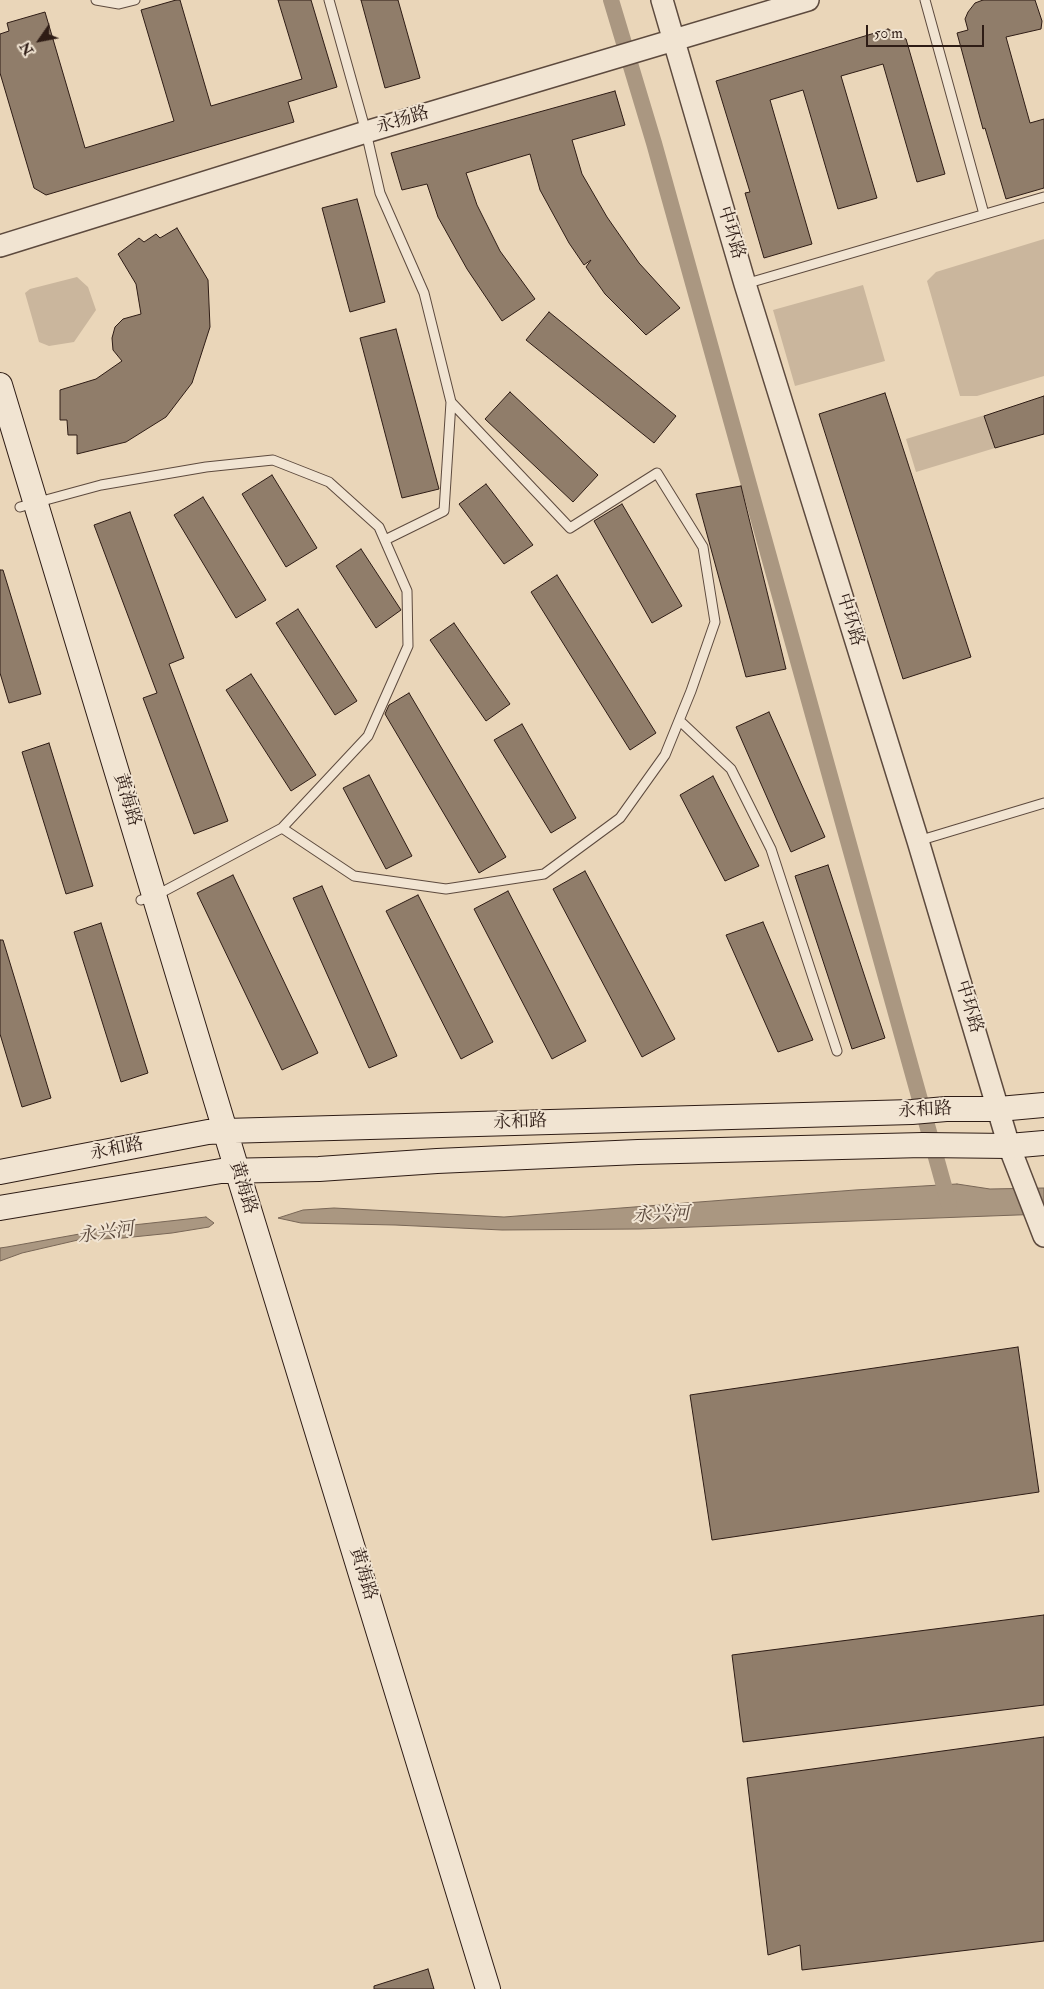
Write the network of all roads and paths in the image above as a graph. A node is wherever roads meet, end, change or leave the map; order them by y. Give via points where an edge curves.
1 (96, 0) edge
2 (136, 0) edge
3 (329, 0) edge
4 (662, 0) edge
5 (808, 0) edge
6 (928, 1) edge
7 (666, 43) junction
8 (366, 132) junction
9 (1044, 196) edge
10 (984, 214) junction
11 (0, 246) edge
12 (745, 284) junction
13 (0, 385) edge
14 (451, 402) junction
15 (0, 442) edge
16 (28, 506) junction
17 (385, 540) junction
18 (680, 721) junction
19 (1044, 803) edge
20 (282, 828) junction
21 (918, 841) junction
22 (148, 898) junction
23 (837, 1052) dead end
24 (1044, 1105) edge
25 (999, 1109) junction
26 (217, 1132) junction
27 (1044, 1143) edge
28 (1009, 1146) junction
29 (229, 1171) junction
30 (0, 1172) edge
31 (0, 1208) edge
32 (1042, 1231) edge
33 (472, 1989) edge
34 (488, 1989) edge

1 - 2 lane via 119,4
3 - 8 lane
4 - 7 street, 中环路
5 - 7 street, 永扬路
6 - 10 lane
7 - 8 street, 永扬路
7 - 12 street, 中环路
8 - 11 street, 永扬路
8 - 14 lane via 380,193 424,294
9 - 10 lane
10 - 12 lane
12 - 21 street, 中环路
13 - 16 main road, 黄海路
14 - 17 lane via 444,510
14 - 18 lane via 570,528 657,473 704,547 715,622
15 - 16 main road, 黄海路
16 - 17 lane via 101,485 206,467 273,460 330,482 379,527
16 - 22 main road, 黄海路
17 - 20 lane via 406,591 408,646 368,736
18 - 20 lane via 665,755 620,818 544,874 446,889 354,876
18 - 23 lane via 731,769 771,849
19 - 21 lane
20 - 22 lane
21 - 25 street, 中环路
22 - 26 main road, 黄海路
24 - 25 main road, 永和路
25 - 26 main road, 永和路
25 - 28 street, 中环路
26 - 29 main road, 黄海路
26 - 30 main road, 永和路
27 - 28 main road, 永和路
28 - 29 main road, 永和路 via 638,1152
28 - 32 street, 中环路
29 - 31 main road, 永和路
29 - 33 main road, 黄海路
29 - 34 main road, 黄海路

